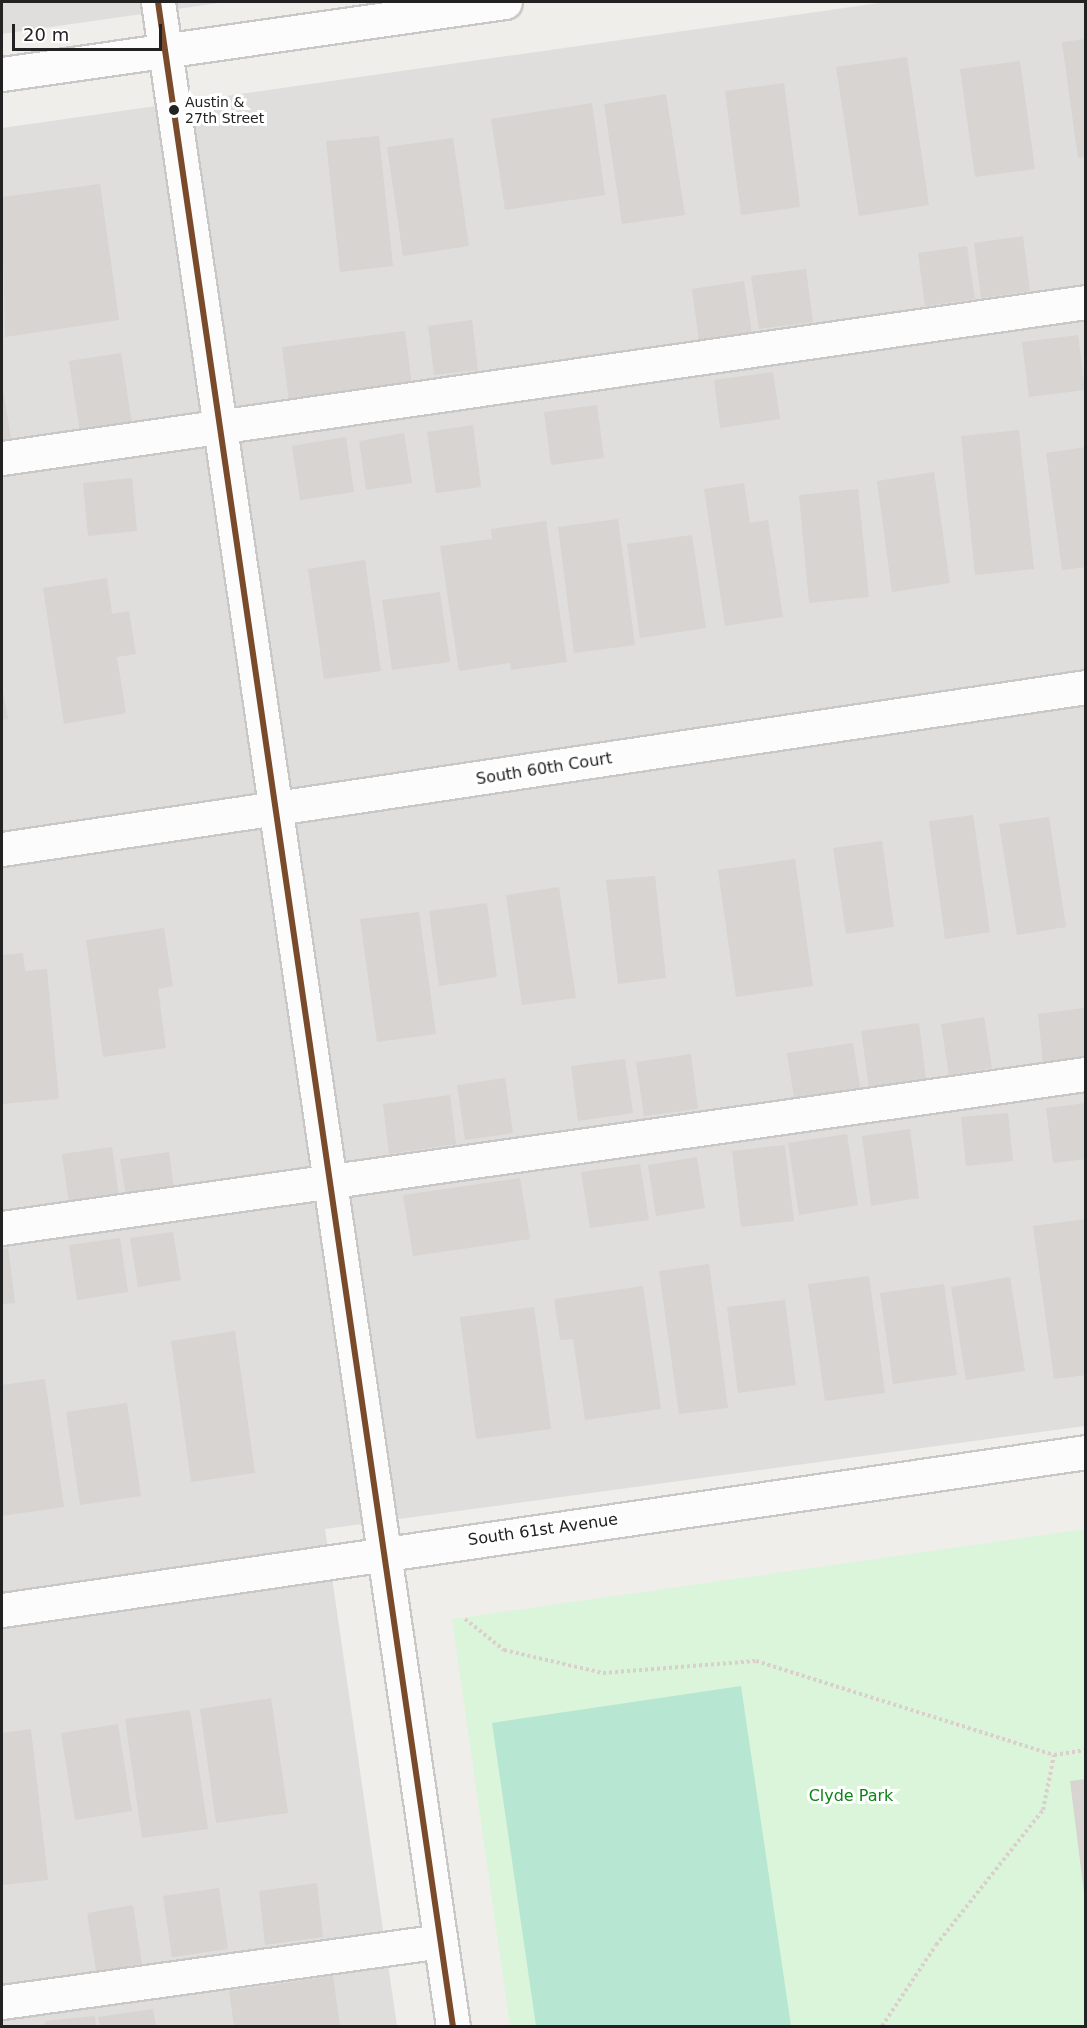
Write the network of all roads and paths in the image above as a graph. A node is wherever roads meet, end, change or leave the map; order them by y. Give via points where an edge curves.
1 (158, 2) edge
2 (505, 2) edge
3 (165, 50) junction
4 (2, 74) edge
5 (1086, 302) edge
6 (220, 426) junction
7 (2, 458) edge
8 (1086, 687) edge
9 (276, 811) junction
10 (2, 849) edge
11 (1086, 1074) edge
12 (330, 1182) junction
13 (2, 1228) edge
14 (1086, 1452) edge
15 (384, 1554) junction
16 (2, 1610) edge
17 (465, 1619) dead end
18 (1086, 1750) edge
19 (1054, 1755) junction
20 (440, 1941) junction
21 (2, 2002) edge
22 (453, 2026) edge
23 (882, 2026) edge

1 - 3 street
2 - 3 street
3 - 4 street
3 - 6 street
5 - 6 street
6 - 7 street
6 - 9 street
8 - 9 street, South 60th Court
9 - 10 street, South 60th Court
9 - 12 street
11 - 12 street
12 - 13 street
12 - 15 street
14 - 15 street, South 61st Avenue
15 - 16 street, South 61st Avenue
15 - 20 street
17 - 19 path via 504,1650 603,1673 756,1661
18 - 19 path
19 - 23 path via 1043,1810 936,1945
20 - 21 street
20 - 22 street

